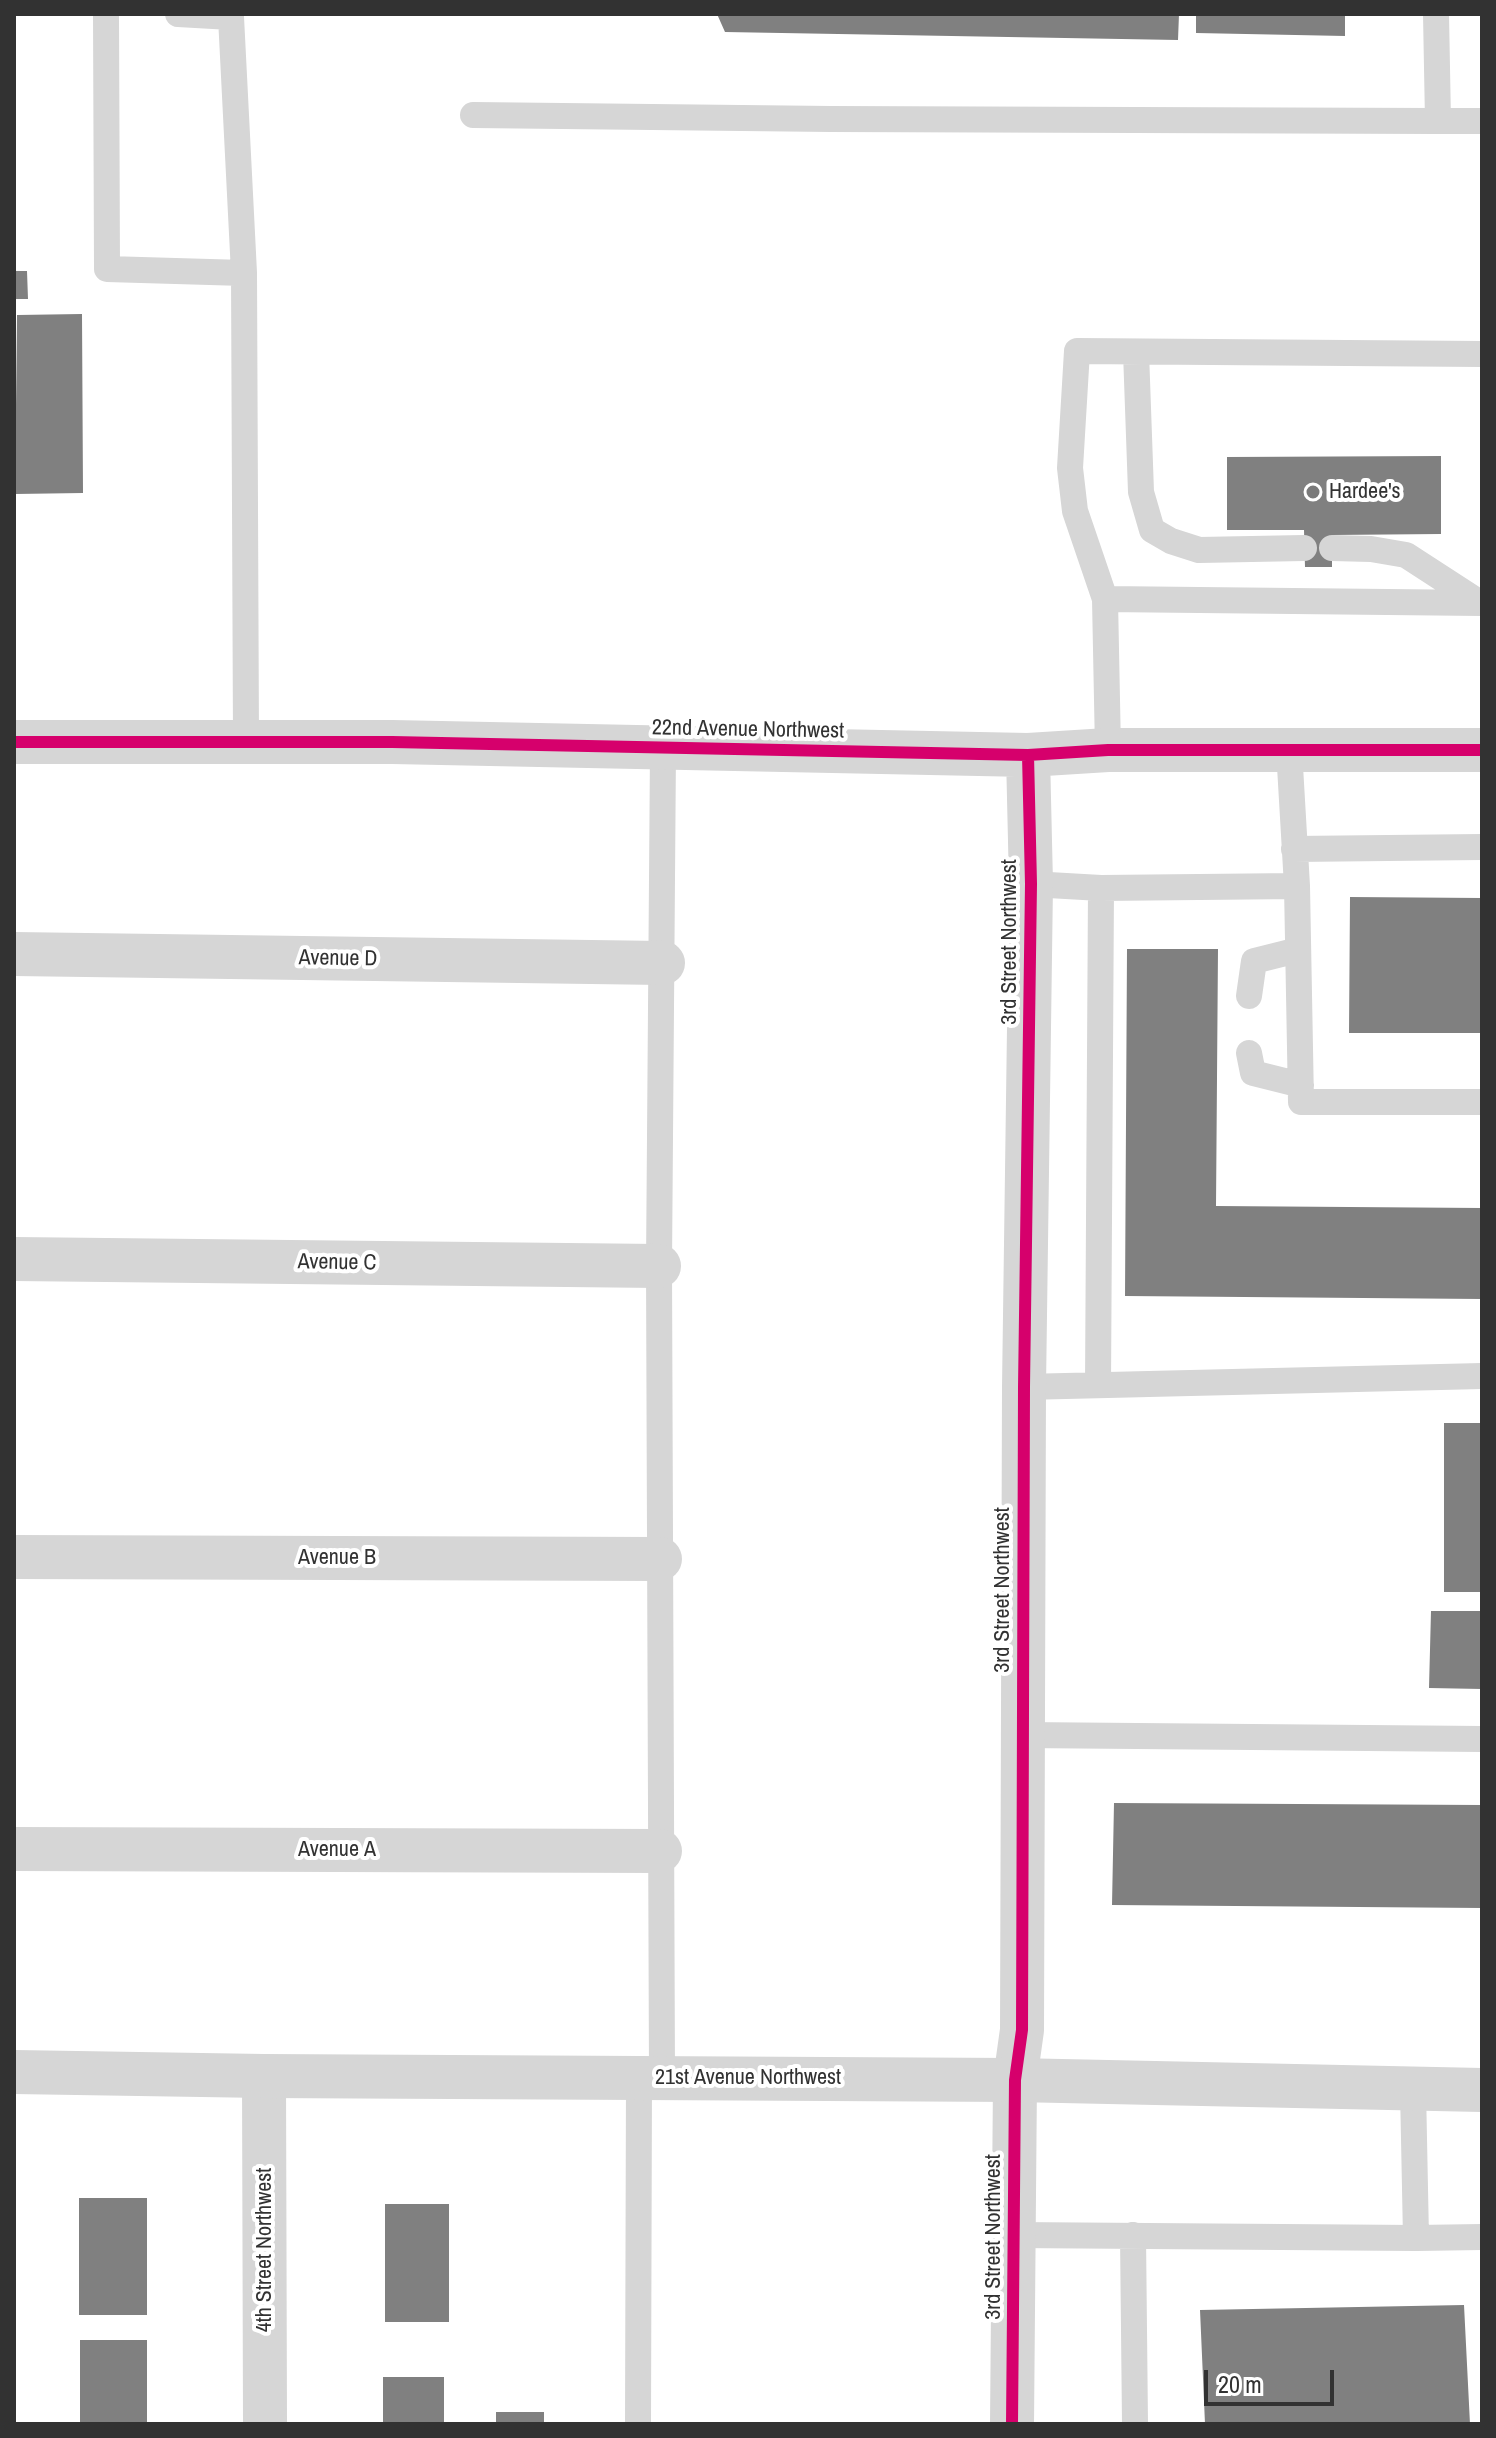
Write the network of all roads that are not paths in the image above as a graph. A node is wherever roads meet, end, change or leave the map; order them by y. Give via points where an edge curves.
1 (106, 14) edge
2 (178, 14) edge
3 (1436, 14) edge
4 (473, 115) dead end
5 (1438, 121) junction
6 (1482, 121) edge
7 (244, 273) junction
8 (1136, 352) junction
9 (1482, 354) edge
10 (1304, 548) dead end
11 (1332, 548) dead end
12 (1105, 599) junction
13 (1481, 603) edge
14 (246, 741) junction
15 (14, 742) edge
16 (663, 749) junction
17 (1289, 749) junction
18 (1108, 750) junction
19 (1482, 750) edge
20 (1028, 755) junction
21 (1482, 847) edge
22 (1294, 849) junction
23 (1031, 884) junction
24 (1297, 886) junction
25 (1101, 888) junction
26 (1298, 950) junction
27 (14, 954) edge
28 (663, 963) junction
29 (1249, 996) dead end
30 (1249, 1053) dead end
31 (1301, 1085) junction
32 (1482, 1102) edge
33 (14, 1259) edge
34 (659, 1266) junction
35 (1482, 1376) edge
36 (1098, 1385) junction
37 (1024, 1387) junction
38 (14, 1557) edge
39 (660, 1559) junction
40 (1022, 1735) junction
41 (1482, 1739) edge
42 (14, 1849) edge
43 (660, 1851) junction
44 (14, 2072) edge
45 (264, 2076) junction
46 (651, 2077) junction
47 (1015, 2080) junction
48 (1413, 2089) junction
49 (1482, 2090) edge
50 (1013, 2235) junction
51 (1133, 2235) junction
52 (1482, 2237) edge
53 (1416, 2238) junction
54 (265, 2424) edge
55 (638, 2424) edge
56 (1012, 2424) edge
57 (1135, 2424) edge

1 - 7 lane via 107,269
2 - 7 lane via 231,17
3 - 5 lane
4 - 5 lane
5 - 6 lane
7 - 14 lane
8 - 9 lane
8 - 10 lane via 1141,492 1152,530 1199,550
8 - 12 lane via 1077,351 1070,468 1075,511
11 - 13 lane via 1406,555
12 - 13 lane
12 - 18 lane
14 - 15 street, 22nd Avenue Northwest
14 - 16 street, 22nd Avenue Northwest
16 - 20 street, 22nd Avenue Northwest
16 - 28 lane
17 - 18 street, 22nd Avenue Northwest
17 - 19 street, 22nd Avenue Northwest
17 - 22 lane
18 - 20 street, 22nd Avenue Northwest
20 - 23 street, 3rd Street Northwest
21 - 22 lane
22 - 24 lane
23 - 25 lane
23 - 37 street, 3rd Street Northwest
24 - 25 lane
24 - 26 lane
25 - 36 lane
26 - 29 lane via 1254,961
26 - 31 lane
27 - 28 street, Avenue D
28 - 34 lane
30 - 31 lane via 1253,1073
31 - 32 lane via 1301,1102
33 - 34 street, Avenue C
34 - 39 lane
35 - 36 lane
36 - 37 lane
37 - 40 street, 3rd Street Northwest
38 - 39 street, Avenue B
39 - 43 lane
40 - 41 lane
40 - 47 street, 3rd Street Northwest via 1022,2030
42 - 43 street, Avenue A
43 - 46 lane
44 - 45 street, 21st Avenue Northwest
45 - 46 street, 21st Avenue Northwest
45 - 54 street, 4th Street Northwest
46 - 47 street, 21st Avenue Northwest
46 - 55 lane
47 - 48 street, 21st Avenue Northwest
47 - 50 street, 3rd Street Northwest
48 - 49 street, 21st Avenue Northwest
48 - 53 lane
50 - 51 lane
50 - 56 street, 3rd Street Northwest
51 - 53 lane
51 - 57 lane
52 - 53 lane

